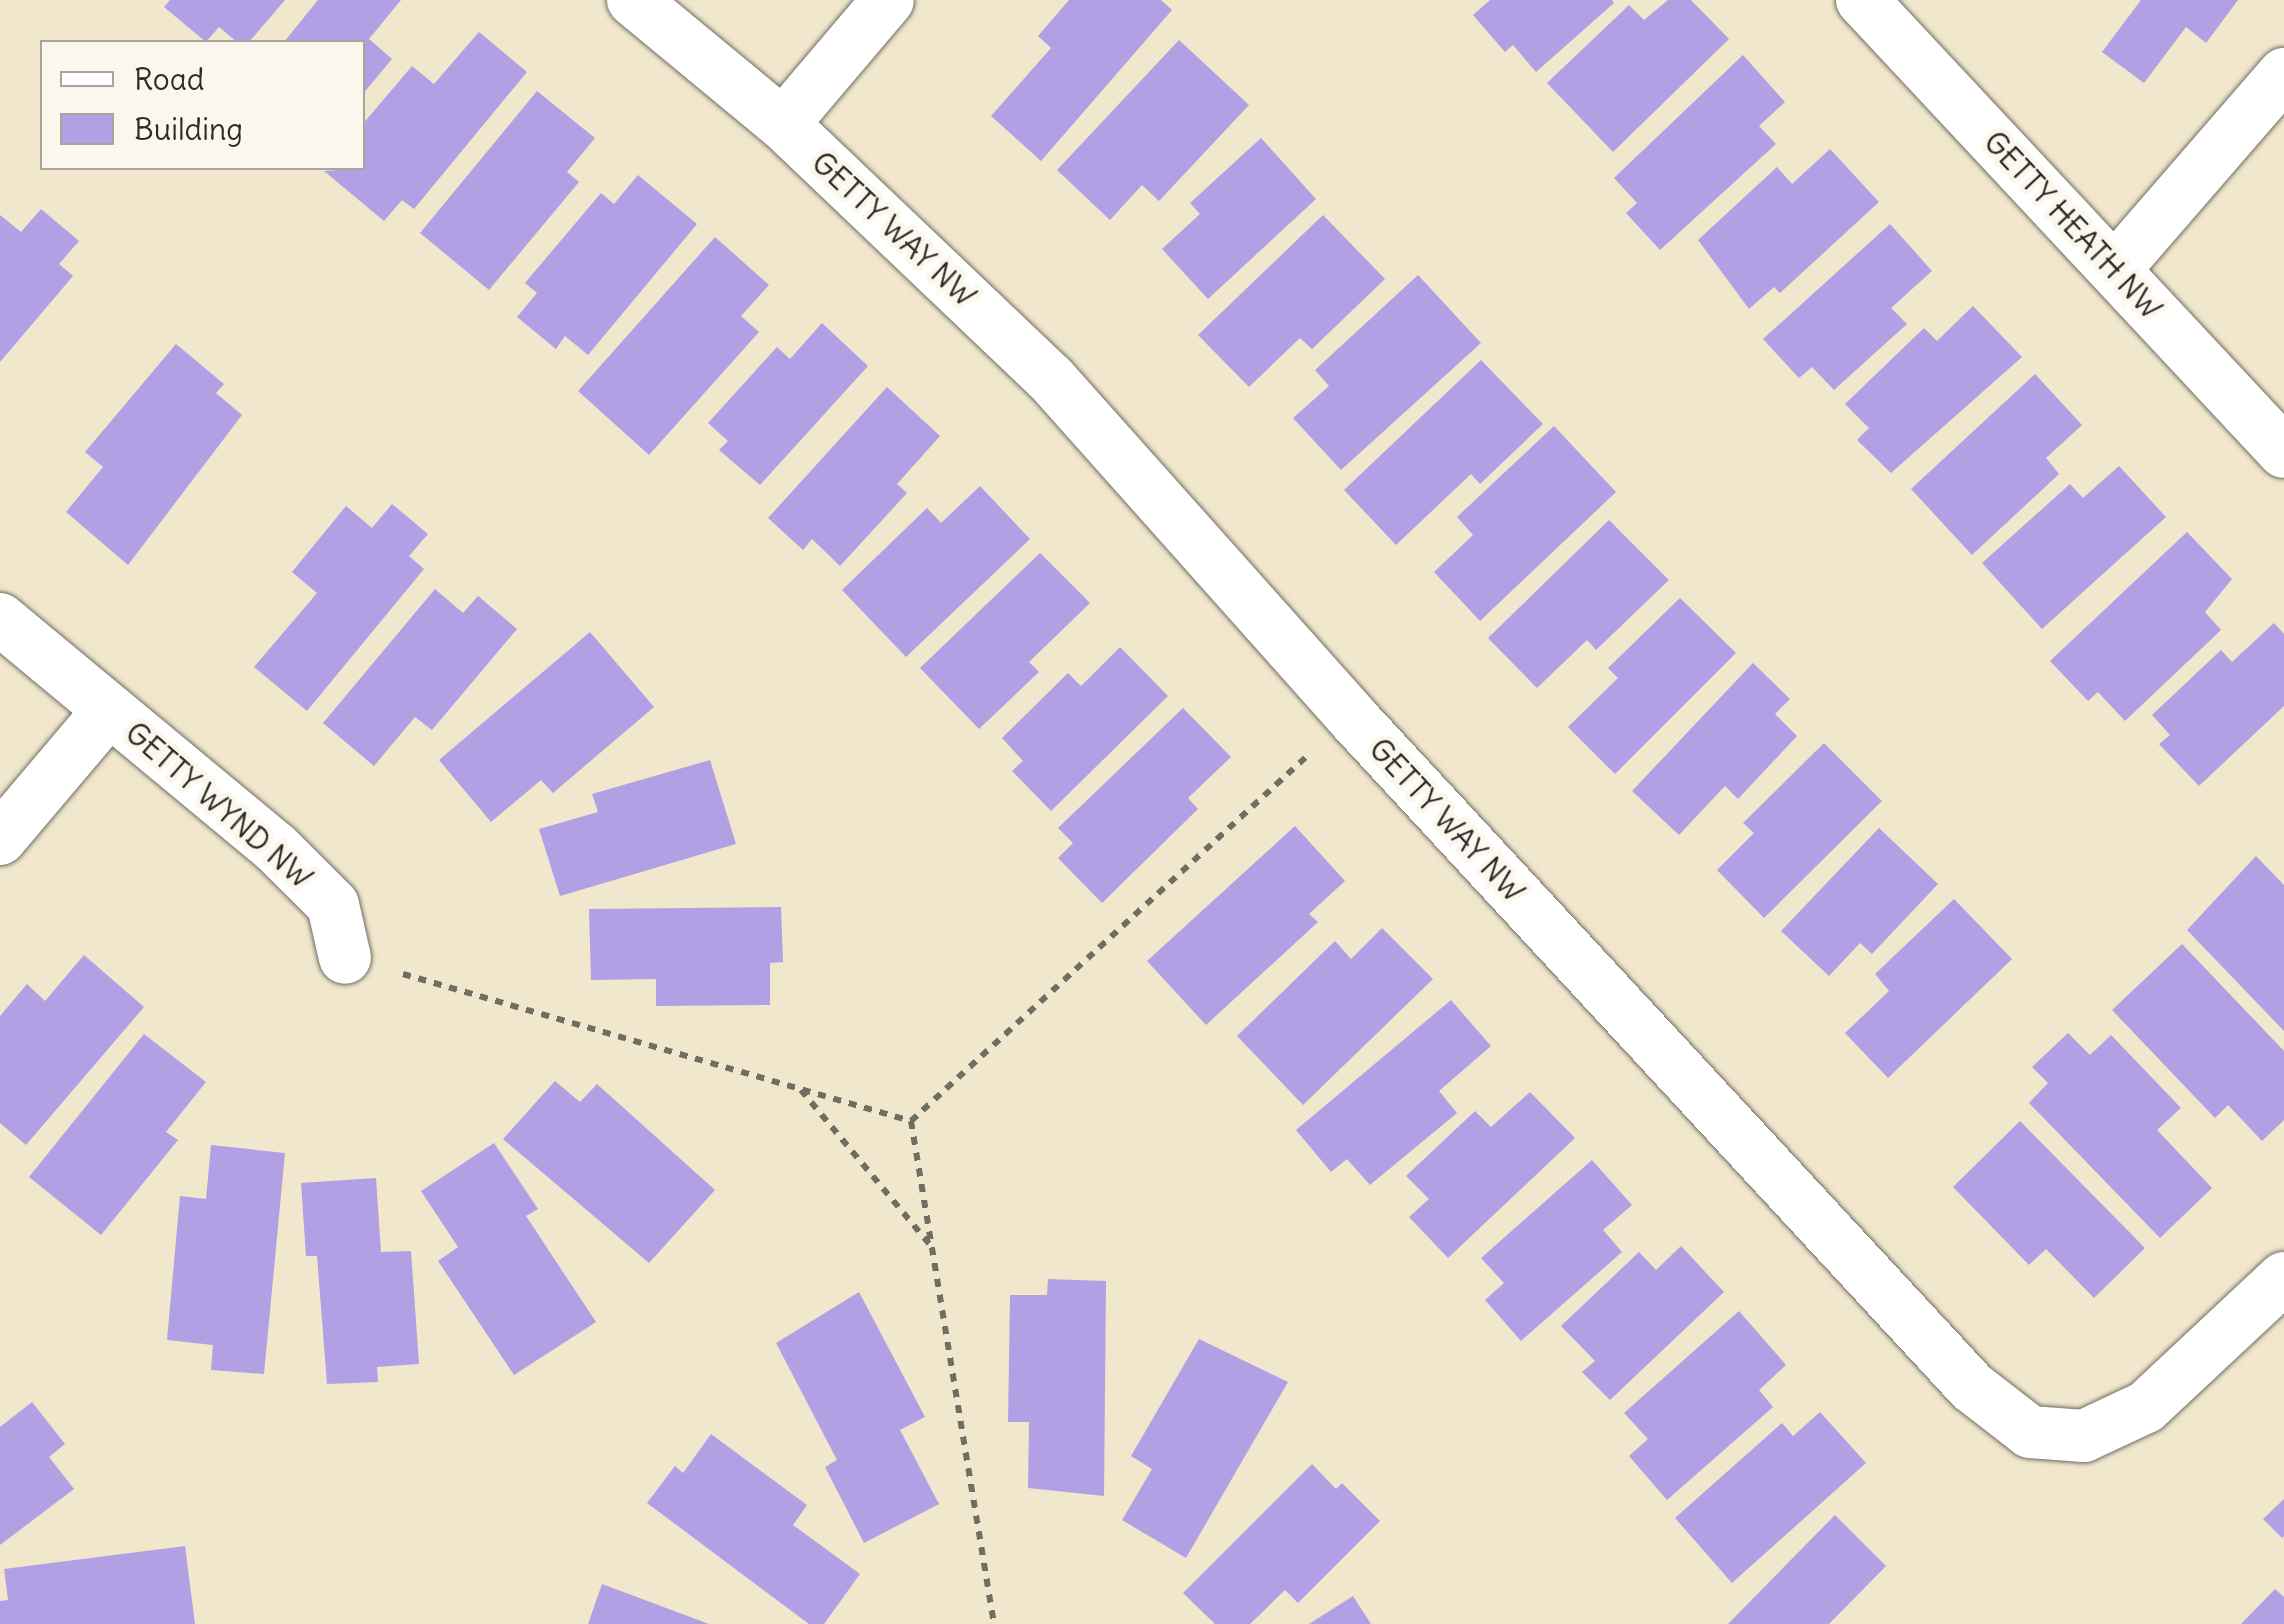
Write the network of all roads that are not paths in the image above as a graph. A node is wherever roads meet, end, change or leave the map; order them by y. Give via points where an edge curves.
1 (633, 0) edge
2 (888, 0) edge
3 (1862, 0) edge
4 (2284, 74) edge
5 (783, 124) junction
6 (2115, 269) junction
7 (2284, 452) edge
8 (0, 619) edge
9 (110, 710) junction
10 (0, 839) edge
11 (345, 958) road end
12 (2284, 1278) edge

1 - 5 street, GETTY WAY NW
2 - 5 street
3 - 6 street, GETTY HEATH NW
4 - 6 street
5 - 12 street, GETTY WAY NW via 1051,379 1351,716 1972,1387 2030,1432 2084,1436 2146,1407
6 - 7 street, GETTY HEATH NW
8 - 9 street, GETTY WYND NW
9 - 10 street, GETTY WYND NW
9 - 11 street, GETTY WYND NW via 333,905

